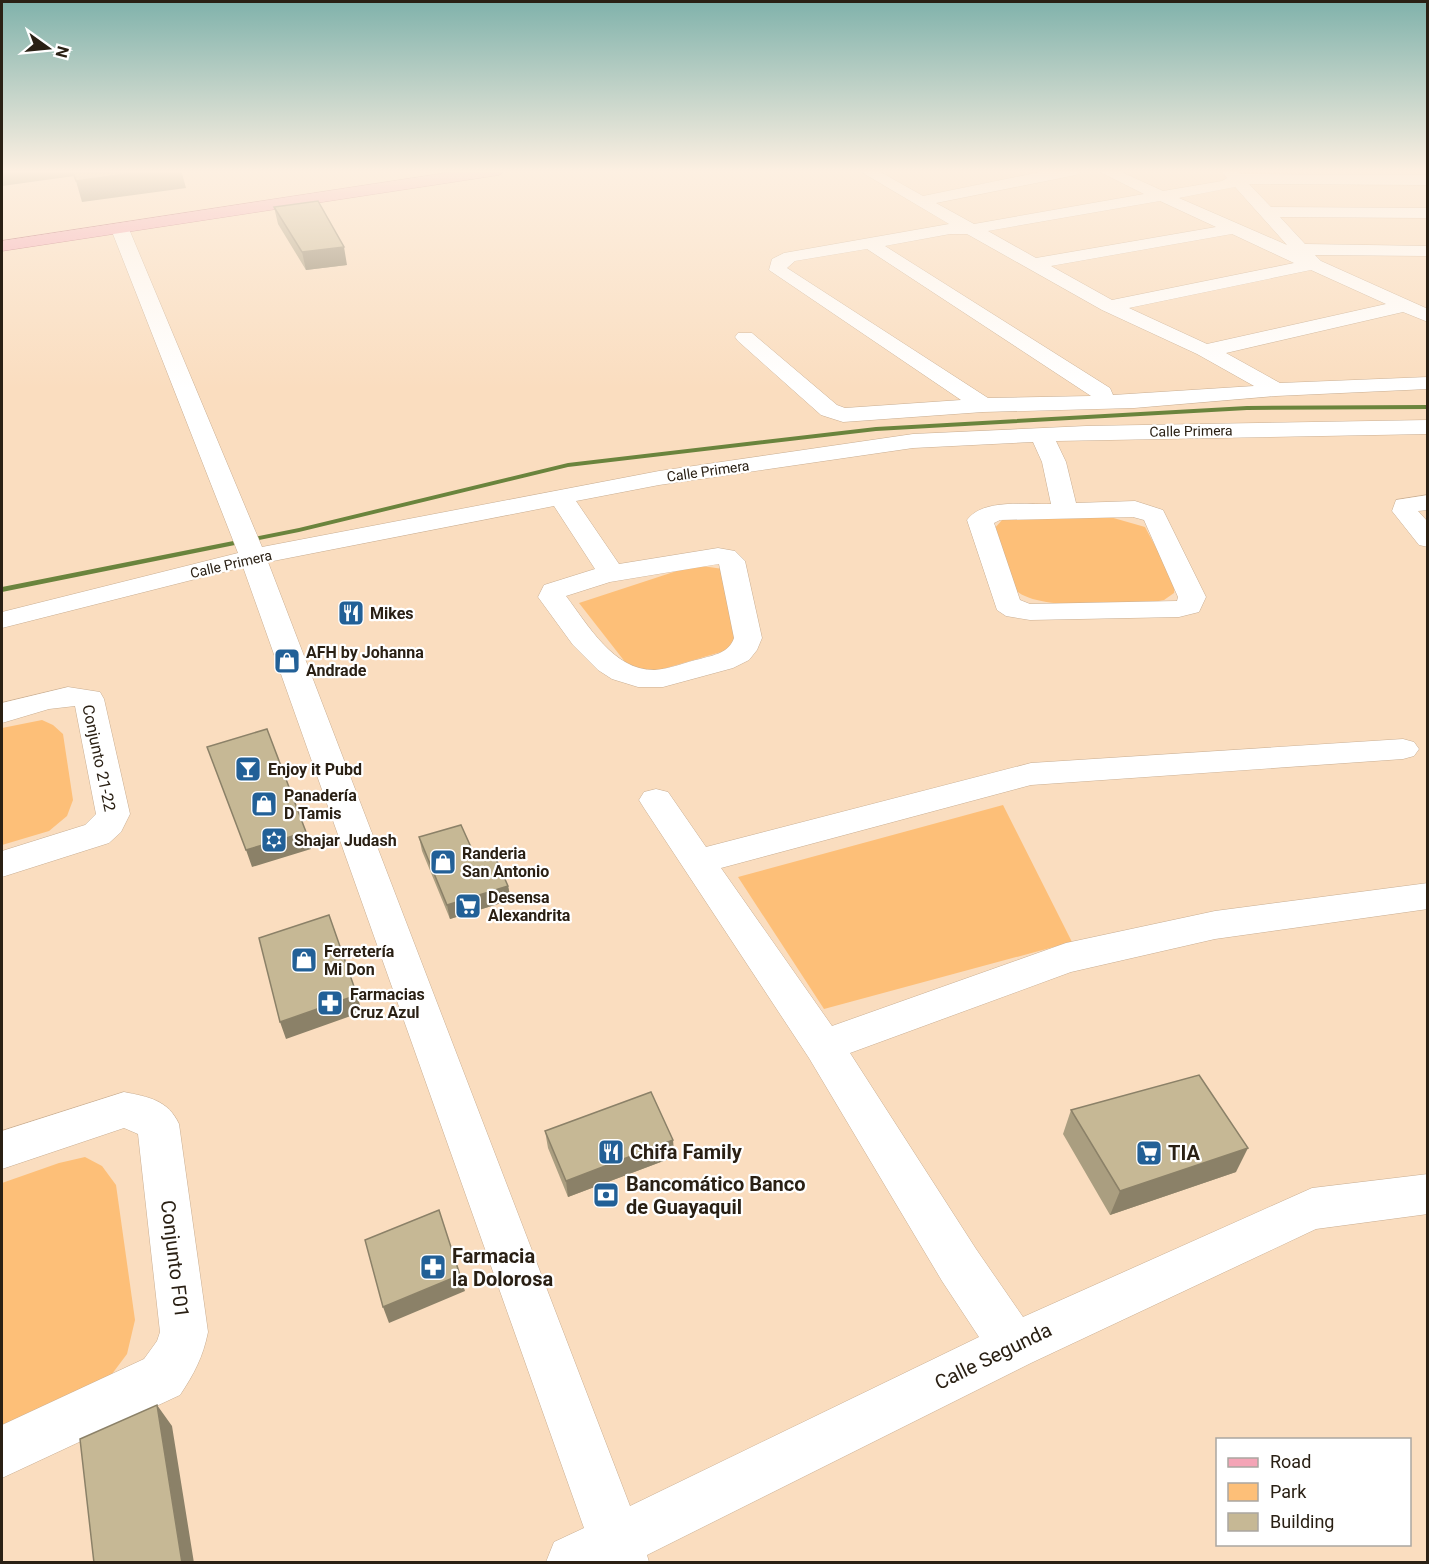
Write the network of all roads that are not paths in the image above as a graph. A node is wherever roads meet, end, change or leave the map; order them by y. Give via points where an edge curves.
1 (23, 243) edge
2 (126, 243) edge
3 (863, 243) edge
4 (870, 243) edge
5 (996, 243) edge
6 (1154, 243) edge
7 (1275, 243) edge
8 (1288, 243) edge
9 (2, 246) edge
10 (1292, 249) junction
11 (1428, 251) edge
12 (1033, 264) junction
13 (1314, 264) junction
14 (1383, 297) junction
15 (1428, 297) edge
16 (1109, 306) junction
17 (1405, 306) junction
18 (1428, 316) edge
19 (745, 337) dead end
20 (1204, 350) junction
21 (1428, 383) edge
22 (1275, 389) junction
23 (1104, 400) junction
24 (983, 405) junction
25 (1424, 431) edge
26 (1041, 435) junction
27 (561, 497) junction
28 (1428, 502) edge
29 (1065, 510) junction
30 (1428, 539) edge
31 (253, 557) junction
32 (612, 574) junction
33 (2, 620) edge
34 (2, 713) edge
35 (1403, 749) dead end
36 (656, 800) dead end
37 (700, 861) junction
38 (2, 864) edge
39 (1428, 896) edge
40 (823, 1047) junction
41 (2, 1150) edge
42 (1428, 1194) edge
43 (1014, 1346) junction
44 (2, 1452) edge
45 (604, 1555) edge

1 - 9 main road
2 - 31 street
3 - 24 street via 790,257 778,263 778,270
4 - 23 street via 1102,393
5 - 12 street
6 - 12 street
7 - 10 street
8 - 10 street
10 - 11 street
10 - 13 street
12 - 16 street
13 - 14 street
13 - 16 street
14 - 15 street
14 - 17 street
16 - 20 street
17 - 18 street
17 - 20 street
19 - 24 street via 829,410 843,416
20 - 22 street
21 - 22 street
22 - 23 street via 1170,399
23 - 24 street
25 - 26 street, Calle Primera
26 - 27 street, Calle Primera via 914,441 659,478
26 - 29 street via 1054,462
27 - 31 street, Calle Primera
27 - 32 street
28 - 30 street via 1405,505 1405,511
29 - 29 street via 1135,509 1154,515 1192,597 1189,606 1030,612 1007,604 980,520 995,513
31 - 33 street, Calle Primera
31 - 45 street
32 - 32 street via 726,556 732,561 748,638 746,649 735,658 655,679 628,676 609,668 552,597 554,591 568,585
34 - 38 street, Conjunto 21-22 via 64,698 89,699 113,814 110,824 97,834
35 - 37 street via 1031,774
36 - 37 street
37 - 40 street
39 - 40 street via 1215,926 1066,958
40 - 43 street
41 - 44 street, Conjunto F01 via 124,1110 143,1114 158,1125 184,1332 179,1353 162,1377
42 - 43 street, Calle Segunda via 1312,1209
43 - 45 street, Calle Segunda

